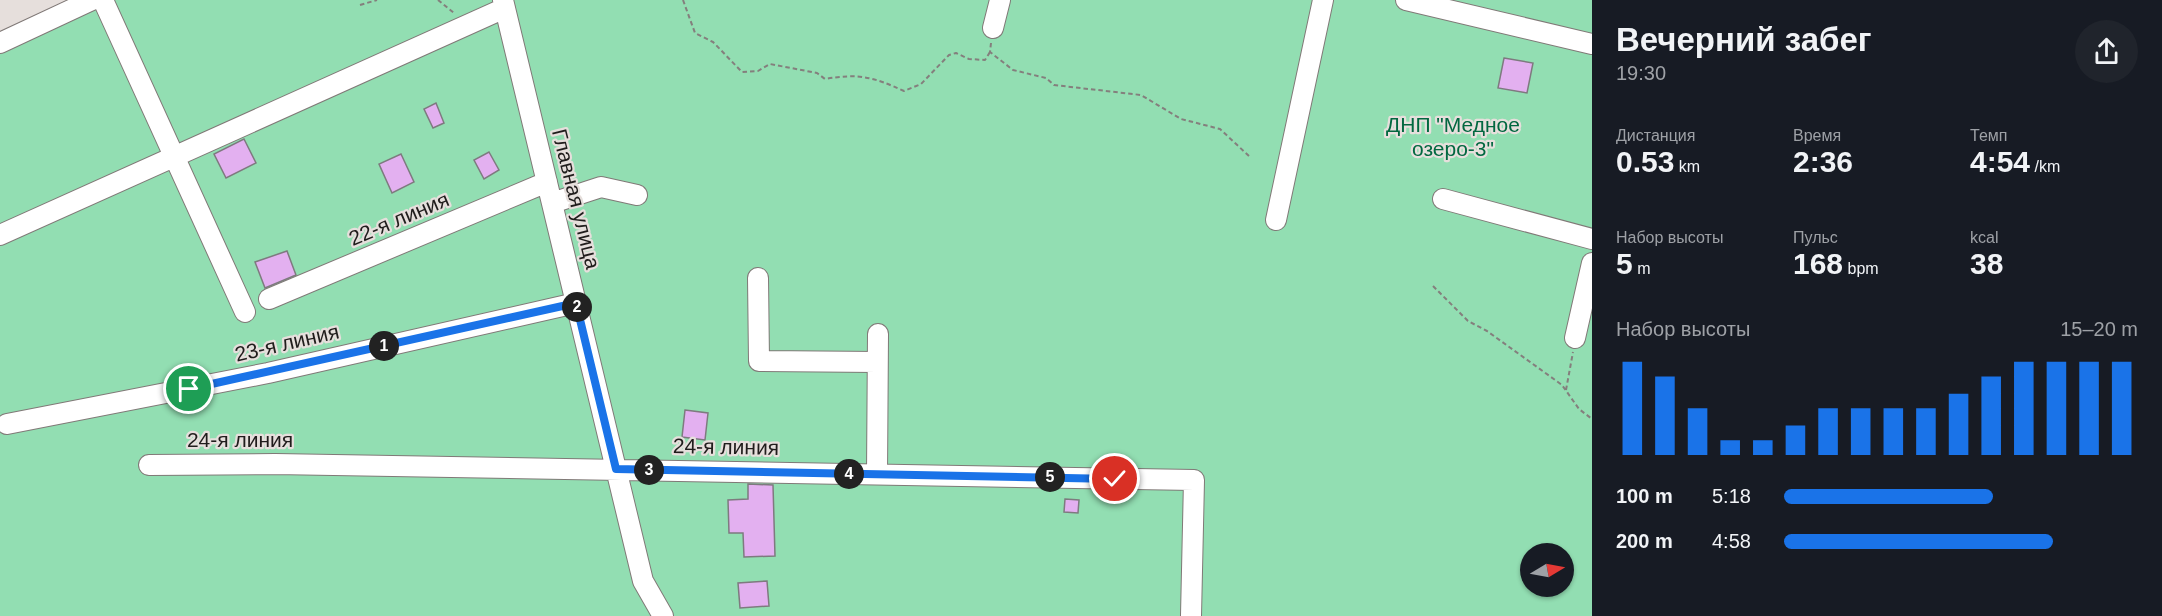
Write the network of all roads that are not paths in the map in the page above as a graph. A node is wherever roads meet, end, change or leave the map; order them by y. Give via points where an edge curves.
1 (92, 0) edge
2 (103, 0) edge
3 (1000, 0) edge
4 (1323, 0) edge
5 (1406, 0) edge
6 (504, 4) edge
7 (993, 28) road end
8 (0, 43) edge
9 (1592, 44) edge
10 (172, 156) junction
11 (547, 182) junction
12 (637, 195) dead end
13 (1443, 199) dead end
14 (552, 203) junction
15 (1276, 220) dead end
16 (0, 235) edge
17 (1592, 239) edge
18 (1592, 263) edge
19 (759, 278) dead end
20 (269, 299) dead end
21 (576, 303) junction
22 (245, 312) dead end
23 (878, 334) dead end
24 (1575, 338) road end
25 (878, 362) junction
26 (7, 423) dead end
27 (149, 465) dead end
28 (616, 469) junction
29 (877, 474) junction
30 (663, 616) edge
31 (1191, 616) edge

1 - 8 street
2 - 10 street
3 - 7 street
4 - 15 street
5 - 9 street
6 - 10 street
6 - 11 street, Главная улица
10 - 16 street
10 - 22 street
11 - 14 street, Главная улица
11 - 20 street, 22-я линия
12 - 14 street via 601,187
13 - 17 street
14 - 21 street, Главная улица
18 - 24 street
19 - 25 street via 759,361
21 - 26 street, 23-я линия via 268,373
21 - 28 street, Главная улица
23 - 25 street
25 - 29 street
27 - 28 street, 24-я линия
28 - 29 street, 24-я линия
28 - 30 street, Главная улица via 643,581
29 - 31 street, 24-я линия via 1194,480

